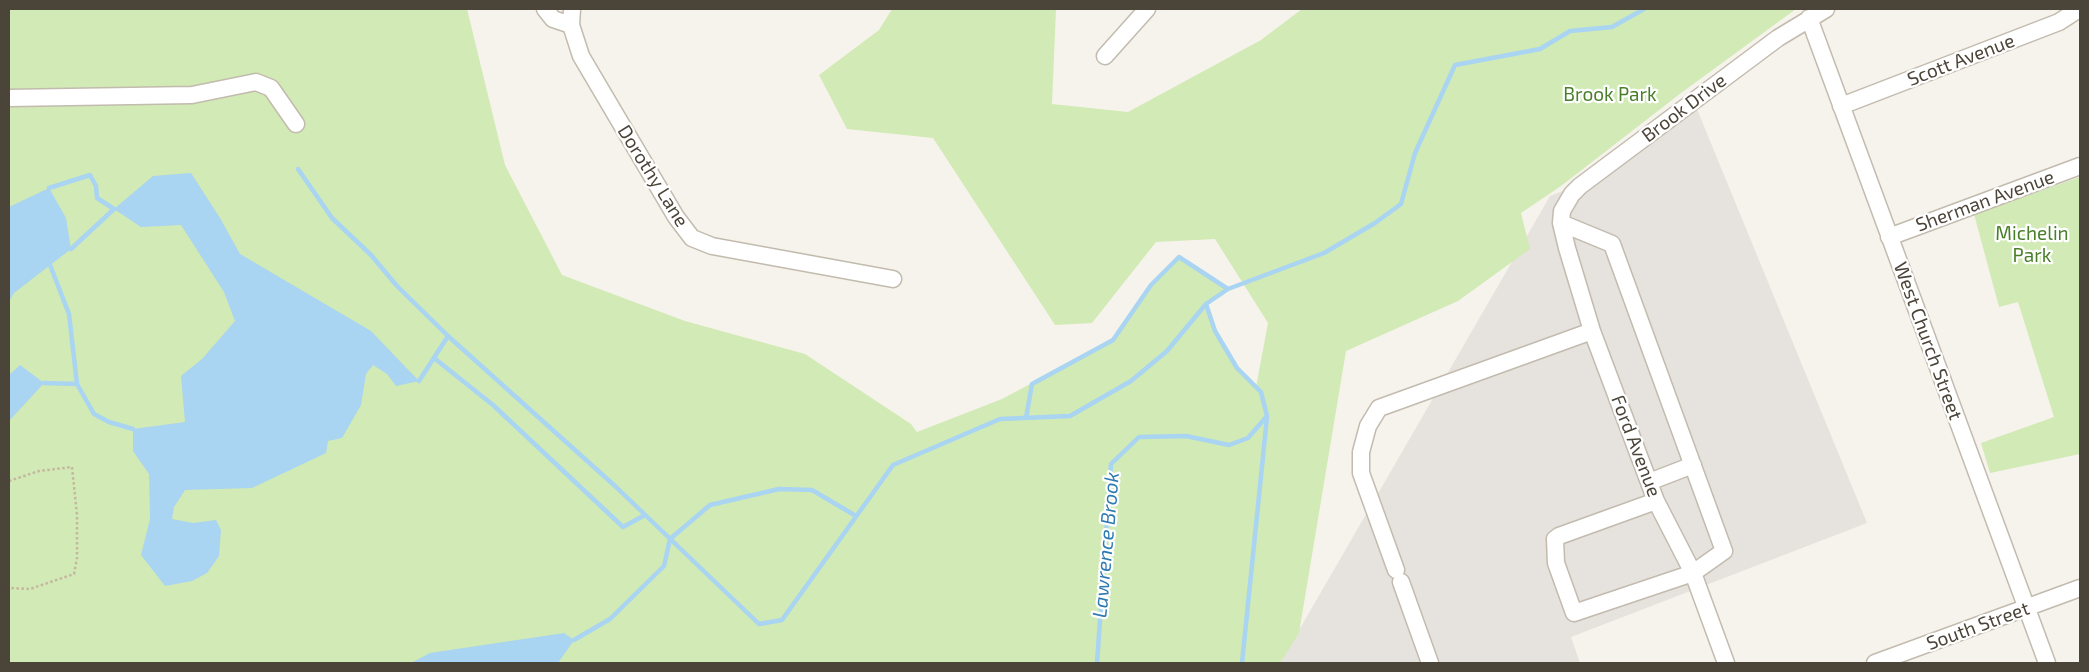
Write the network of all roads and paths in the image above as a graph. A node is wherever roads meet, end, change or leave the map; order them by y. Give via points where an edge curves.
1 (545, 9) edge
2 (1147, 9) edge
3 (1826, 9) edge
4 (2079, 9) edge
5 (571, 17) edge
6 (1809, 18) junction
7 (1105, 56) dead end
8 (9, 98) edge
9 (1841, 106) junction
10 (296, 124) dead end
11 (2080, 166) edge
12 (1562, 223) junction
13 (1889, 237) junction
14 (893, 279) dead end
15 (1592, 330) junction
16 (1692, 465) junction
17 (9, 481) edge
18 (1649, 482) junction
19 (1656, 500) junction
20 (1693, 573) junction
21 (9, 588) edge
22 (2080, 588) edge
23 (2027, 608) junction
24 (1430, 663) edge
25 (1726, 663) edge
26 (1875, 663) edge
27 (2046, 663) edge

1 - 5 street via 553,19
2 - 7 street
3 - 6 street, Brook Drive
4 - 9 street, Scott Avenue via 2059,22
5 - 14 street, Dorothy Lane via 581,56 676,217 692,238 712,246
6 - 9 street, West Church Street
6 - 12 street, Brook Drive via 1580,186 1562,211
8 - 10 street via 192,95 256,82 271,88
9 - 13 street, West Church Street
11 - 13 street, Sherman Avenue
12 - 15 street, Ford Avenue
12 - 16 street via 1612,244
13 - 23 street, West Church Street
15 - 18 street, Ford Avenue
15 - 24 street via 1379,408 1368,426 1361,452 1361,473
16 - 18 street
16 - 20 street via 1724,551
17 - 21 path via 39,471 72,467 77,515 74,574 30,589
18 - 19 street, Ford Avenue
19 - 20 street, Ford Avenue
19 - 20 street via 1555,539 1556,563 1574,613
20 - 25 street, Ford Avenue
22 - 23 street, South Street
23 - 26 street, South Street
23 - 27 street, West Church Street

